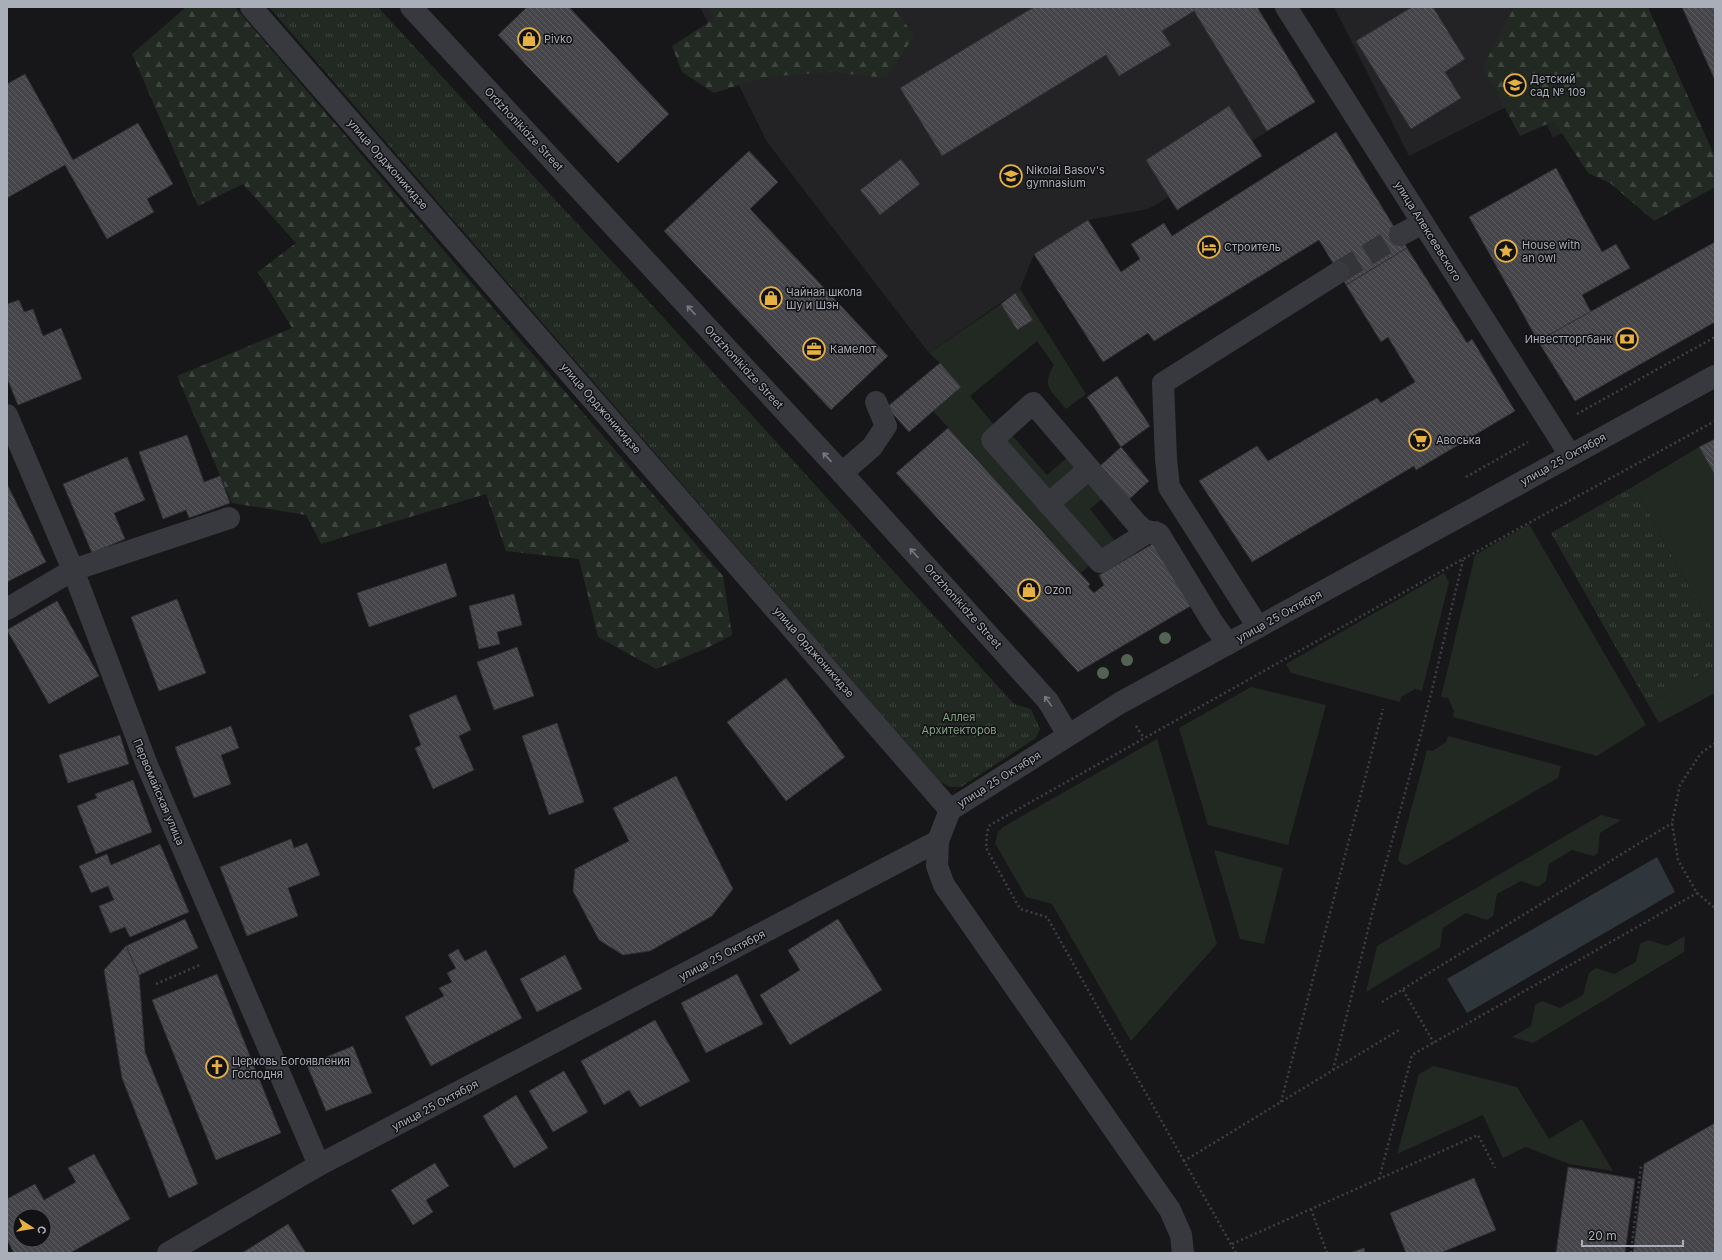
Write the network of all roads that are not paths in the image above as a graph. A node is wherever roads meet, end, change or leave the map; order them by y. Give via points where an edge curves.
1 (251, 7) edge
2 (410, 7) edge
3 (1286, 7) edge
4 (1423, 223) junction
5 (1400, 235) tunnel mouth
6 (1339, 272) tunnel mouth
7 (1715, 376) edge
8 (876, 402) dead end
9 (7, 415) edge
10 (1570, 455) junction
11 (1089, 469) junction
12 (842, 473) junction
13 (1048, 504) junction
14 (229, 518) dead end
15 (1150, 532) junction
16 (72, 570) junction
17 (7, 609) edge
18 (1258, 627) junction
19 (1228, 644) junction
20 (1068, 735) junction
21 (950, 810) junction
22 (938, 841) junction
23 (319, 1165) junction
24 (168, 1253) edge
25 (1183, 1253) edge

1 - 21 street, улица Орджоникидзе
12 -> 2 street, Ordzhonikidze Street
3 - 4 street, улица Алексеевского
4 - 5 street
4 - 10 street, улица Алексеевского
6 - 18 street via 1163,383 1169,487
7 - 10 street, улица 25 Октября
8 - 12 street via 886,426 872,447
9 - 16 street, Первомайская улица
10 - 18 street, улица 25 Октября
11 - 13 street
11 - 13 street via 1033,403 992,440
11 - 15 street via 1136,523
20 -> 12 street, Ordzhonikidze Street via 1048,701
13 - 15 street via 1100,562
14 - 16 street
15 - 19 street via 1159,534
16 - 17 street
16 - 23 street, Первомайская улица via 147,765
18 - 19 street, улица 25 Октября
19 - 20 street, улица 25 Октября via 1120,703
20 - 21 street, улица 25 Октября
21 - 22 street, улица 25 Октября
22 - 23 street, улица 25 Октября
22 - 25 street via 937,866 944,885 1170,1210 1180,1235
23 - 24 street, улица 25 Октября

